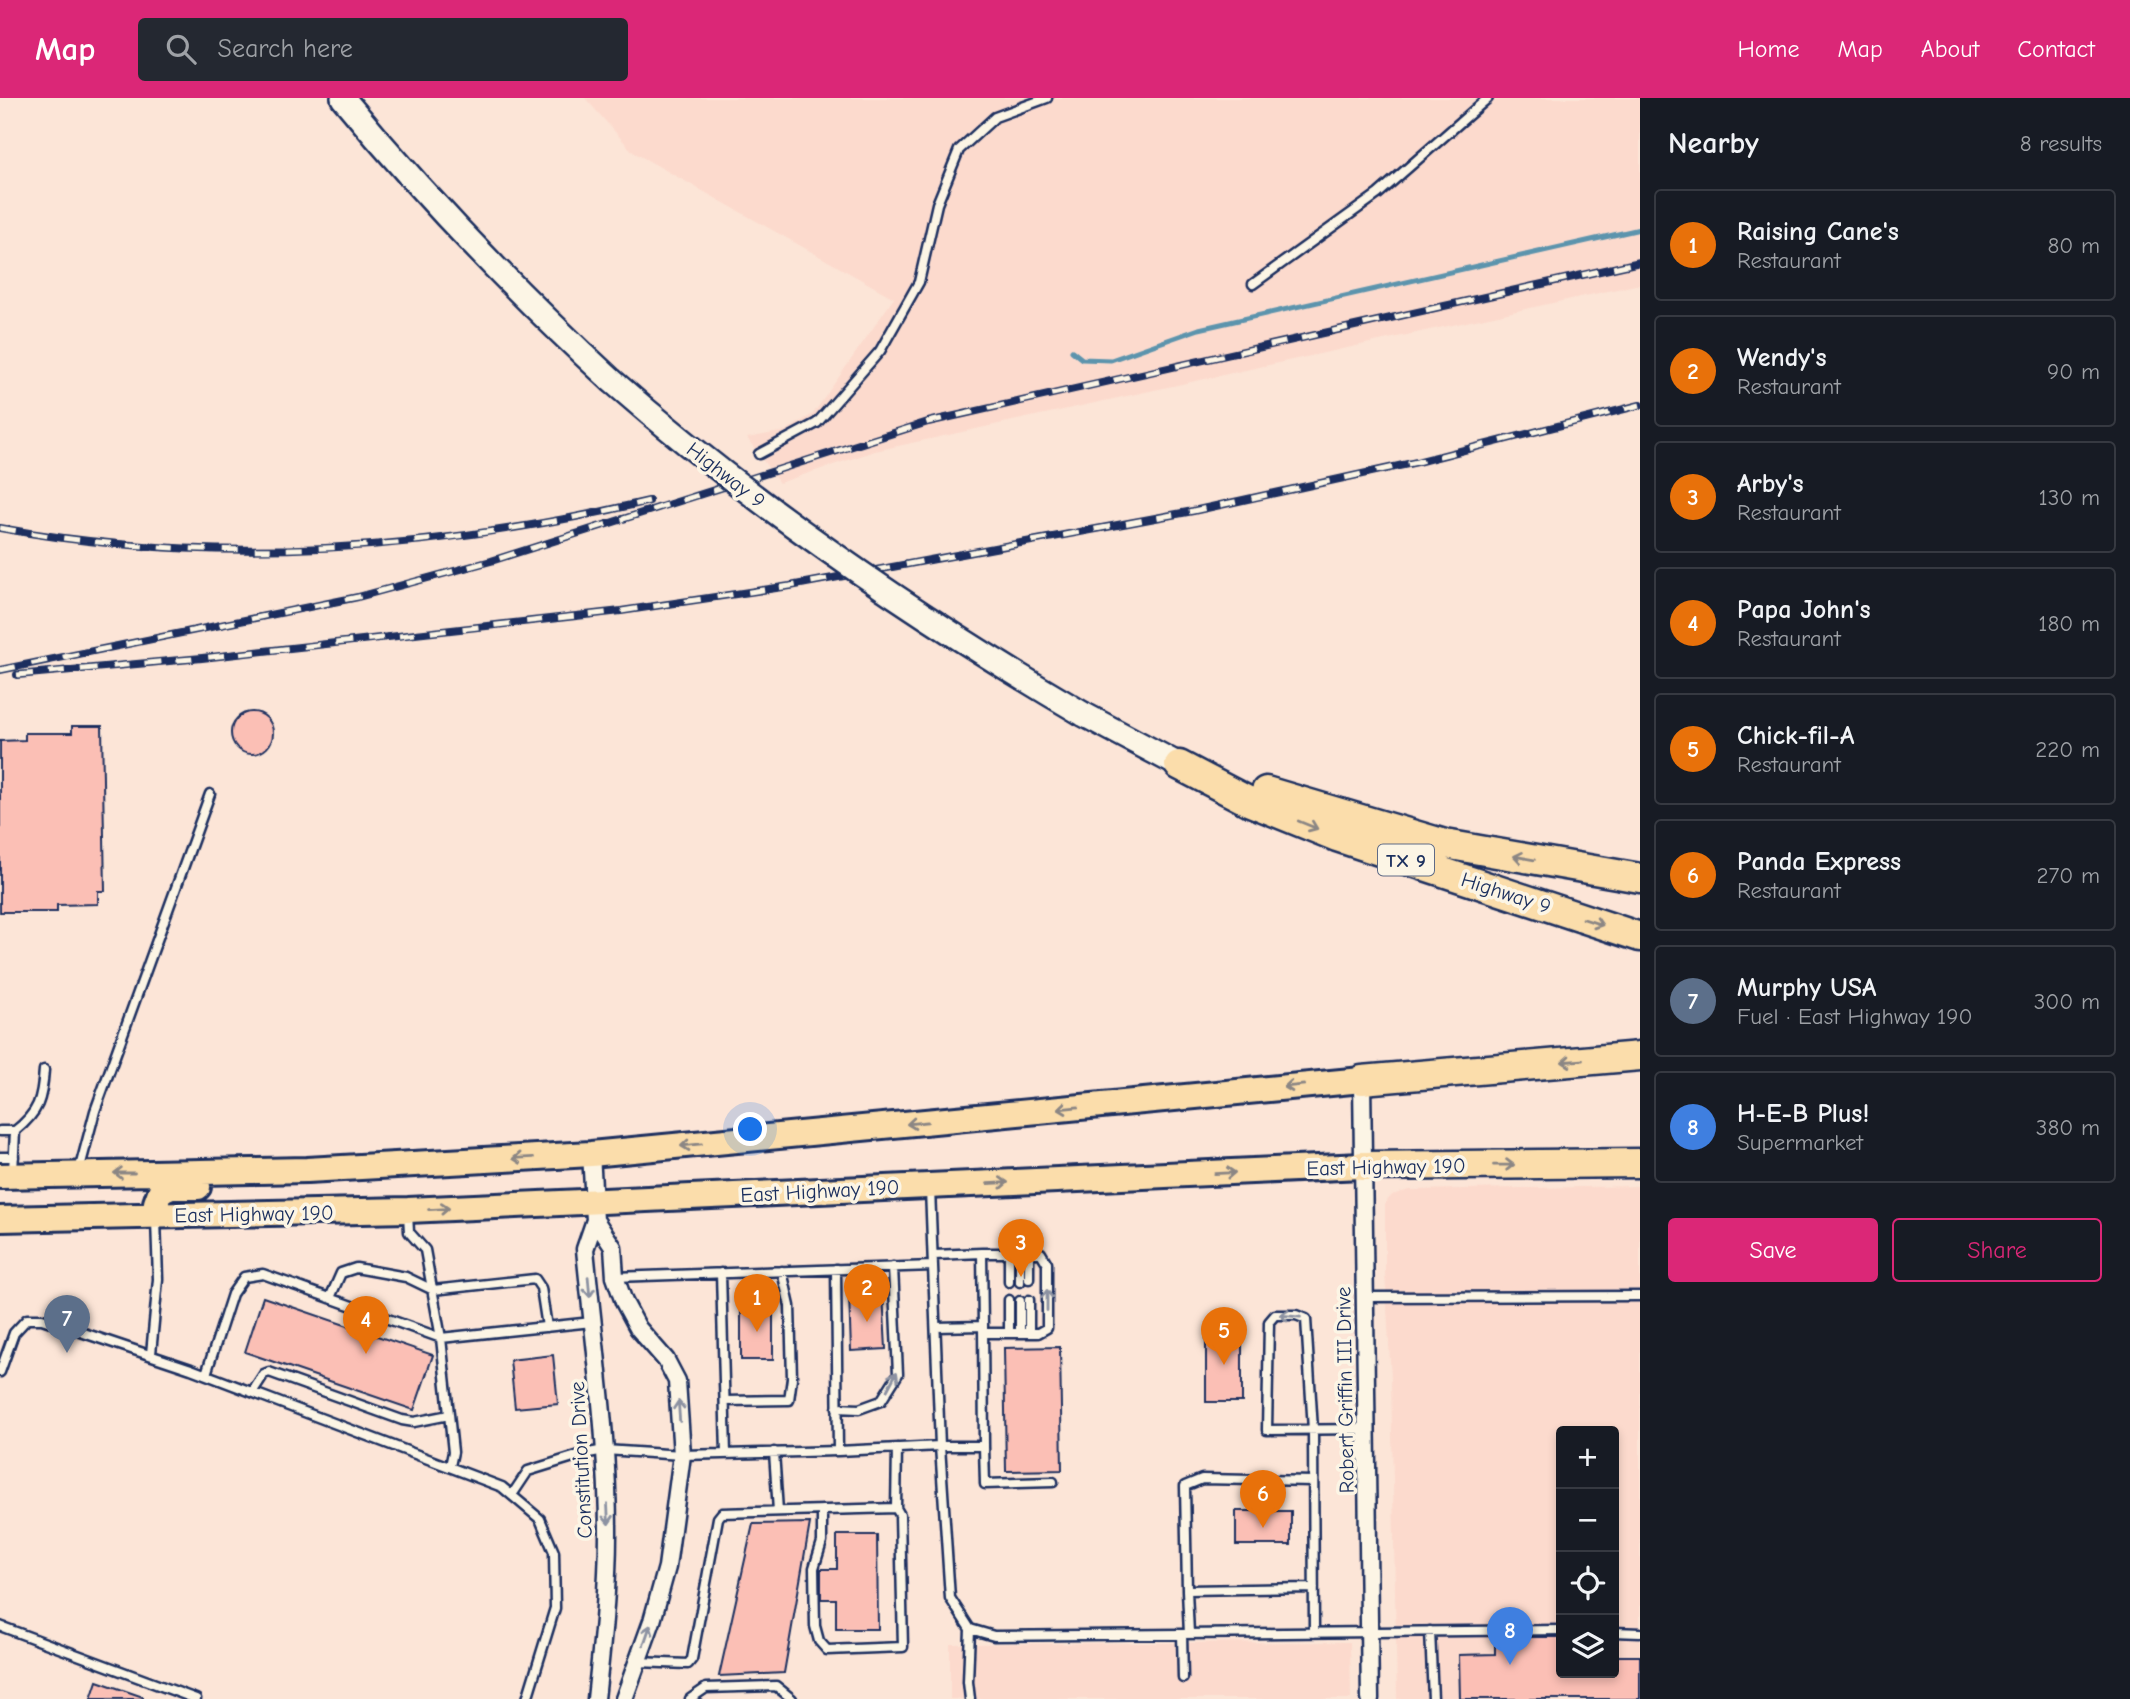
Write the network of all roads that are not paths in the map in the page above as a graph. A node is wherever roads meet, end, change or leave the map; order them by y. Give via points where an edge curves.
1 (343, 98) edge
2 (1047, 98) edge
3 (1488, 98) edge
4 (1253, 284) dead end
5 (759, 454) dead end
6 (1179, 765) junction
7 (210, 794) dead end
8 (1640, 878) edge
9 (1640, 937) edge
10 (1640, 1055) edge
11 (44, 1070) dead end
12 (1362, 1080) junction
13 (0, 1131) edge
14 (15, 1131) junction
15 (591, 1154) junction
16 (1640, 1163) edge
17 (7, 1166) edge
18 (1362, 1166) junction
19 (307, 1170) junction
20 (78, 1173) junction
21 (930, 1186) junction
22 (408, 1210) junction
23 (594, 1211) junction
24 (155, 1216) junction
25 (0, 1219) edge
26 (982, 1253) junction
27 (1009, 1253) junction
28 (1024, 1253) junction
29 (934, 1255) junction
30 (933, 1266) junction
31 (893, 1267) junction
32 (836, 1269) junction
33 (782, 1271) junction
34 (721, 1273) junction
35 (615, 1277) junction
36 (1025, 1280) dead end
37 (1009, 1282) dead end
38 (433, 1290) junction
39 (1640, 1296) edge
40 (1364, 1297) junction
41 (330, 1298) junction
42 (1009, 1300) dead end
43 (1025, 1301) dead end
44 (592, 1322) junction
45 (547, 1327) junction
46 (936, 1327) junction
47 (983, 1329) junction
48 (1009, 1333) junction
49 (1025, 1333) junction
50 (441, 1338) junction
51 (151, 1354) junction
52 (0, 1372) edge
53 (206, 1374) junction
54 (253, 1391) junction
55 (725, 1401) junction
56 (837, 1408) junction
57 (449, 1415) junction
58 (1367, 1429) junction
59 (1313, 1430) junction
60 (940, 1446) junction
61 (984, 1446) junction
62 (897, 1448) junction
63 (605, 1450) junction
64 (838, 1451) junction
65 (774, 1452) junction
66 (726, 1454) junction
67 (682, 1455) junction
68 (450, 1466) junction
69 (1313, 1481) junction
70 (1053, 1482) dead end
71 (512, 1495) junction
72 (896, 1508) junction
73 (822, 1510) junction
74 (778, 1511) junction
75 (1314, 1588) junction
76 (1187, 1590) junction
77 (0, 1626) edge
78 (971, 1629) junction
79 (1556, 1630) edge
80 (1430, 1631) junction
81 (1369, 1632) junction
82 (1619, 1632) edge
83 (1314, 1633) junction
84 (1640, 1633) edge
85 (1185, 1634) junction
86 (638, 1662) junction
87 (1183, 1678) dead end
88 (196, 1699) edge
89 (527, 1699) edge
90 (596, 1699) edge
91 (624, 1699) edge
92 (690, 1699) edge
93 (792, 1699) edge
94 (970, 1699) edge
95 (1370, 1699) edge
96 (1433, 1699) edge

1 - 6 main road, Highway 9 / TX 9, bridge via 435,205 562,335 669,431 781,519 929,621 1083,714
2 - 5 lane via 996,117 959,150 937,204 919,282 880,351 817,423
3 - 4 lane via 1378,194
8 -> 6 highway, Highway 9 / TX 9 via 1445,844
6 -> 9 highway, Highway 9 / TX 9 via 1248,801 1337,837
7 - 20 lane via 95,1111
10 -> 12 highway
11 - 14 lane via 36,1111
12 -> 15 main road, East Highway 190
12 - 18 street, Robert Griffin III Drive
13 - 14 lane
14 - 17 lane
15 -> 19 main road, East Highway 190
15 - 23 street, Constitution Drive
18 -> 16 highway, East Highway 190
17 - 20 main road, East Highway 190
21 -> 18 main road, East Highway 190
18 - 40 street, Robert Griffin III Drive
19 -> 20 main road, East Highway 190
19 - 24 main road via 272,1186 171,1187 160,1192
21 - 23 main road, East Highway 190
21 - 29 lane
22 -> 23 main road, East Highway 190
22 - 24 main road, East Highway 190
22 - 38 lane via 409,1232 425,1250
23 - 35 street, Constitution Drive via 613,1247
23 -> 44 street, Constitution Drive via 585,1249
24 - 25 main road, East Highway 190
24 - 51 lane via 158,1279
26 - 27 lane
26 - 29 lane
26 - 47 lane
27 - 28 lane
27 - 37 lane
28 - 36 lane
49 -> 28 lane via 1047,1328 1047,1263 1041,1253
29 - 30 lane
30 - 31 lane
30 - 46 lane
31 - 32 lane
56 -> 31 lane via 859,1409 881,1401 898,1374
32 - 33 lane
32 - 56 lane
33 - 34 lane
33 - 55 lane via 790,1306 789,1400
34 - 35 lane
34 - 55 lane
67 -> 35 street, Constitution Drive via 677,1381 666,1360 638,1328
38 - 41 lane via 406,1277 356,1268 341,1273
38 - 45 lane via 536,1279
38 - 50 lane
39 - 40 lane
40 - 58 street, Robert Griffin III Drive
41 - 50 lane
41 - 53 lane via 263,1274 244,1276 232,1294
42 - 48 lane
43 - 49 lane
44 - 45 lane
44 - 63 street, Constitution Drive
45 - 50 lane
46 - 47 lane
46 - 60 lane
47 - 48 lane
47 - 61 lane
48 - 49 lane
50 - 57 lane
51 - 52 lane via 42,1319 27,1319 14,1333
51 - 53 lane
53 - 54 lane
54 - 57 lane via 269,1372 402,1420
54 - 68 lane
55 - 66 lane
56 - 64 lane
57 - 68 lane
58 - 59 lane
58 - 81 street, Robert Griffin III Drive
59 -> 59 lane via 1306,1319 1275,1315 1269,1322 1267,1430
59 - 69 lane
60 - 61 lane
60 - 62 lane
60 - 78 lane via 950,1598
61 - 70 lane via 985,1484
62 - 64 lane
62 - 72 lane
63 - 67 lane
63 - 71 lane via 528,1471
63 -> 90 street, Constitution Drive via 608,1533
64 - 65 lane
65 - 66 lane
65 - 74 lane
66 - 67 lane
86 -> 67 street, Constitution Drive via 667,1567
68 - 71 lane
69 - 75 lane
69 - 76 lane via 1202,1479 1185,1486
71 - 89 lane via 540,1519 554,1552 555,1608
72 - 73 lane
72 - 73 lane via 900,1515 903,1647 827,1650 818,1641 815,1626 814,1568 822,1542
73 - 74 lane
74 - 86 lane via 722,1513 692,1659 676,1665
75 - 76 lane
75 - 83 lane
76 - 85 lane
77 - 88 lane
78 - 85 lane via 994,1636
78 - 94 lane
79 - 80 lane
80 - 81 lane
80 - 96 lane
81 - 83 lane
81 - 95 street, Robert Griffin III Drive
82 - 84 lane
83 - 85 lane
85 - 87 lane
86 - 91 street, Constitution Drive
92 - 93 lane via 706,1688 776,1686

